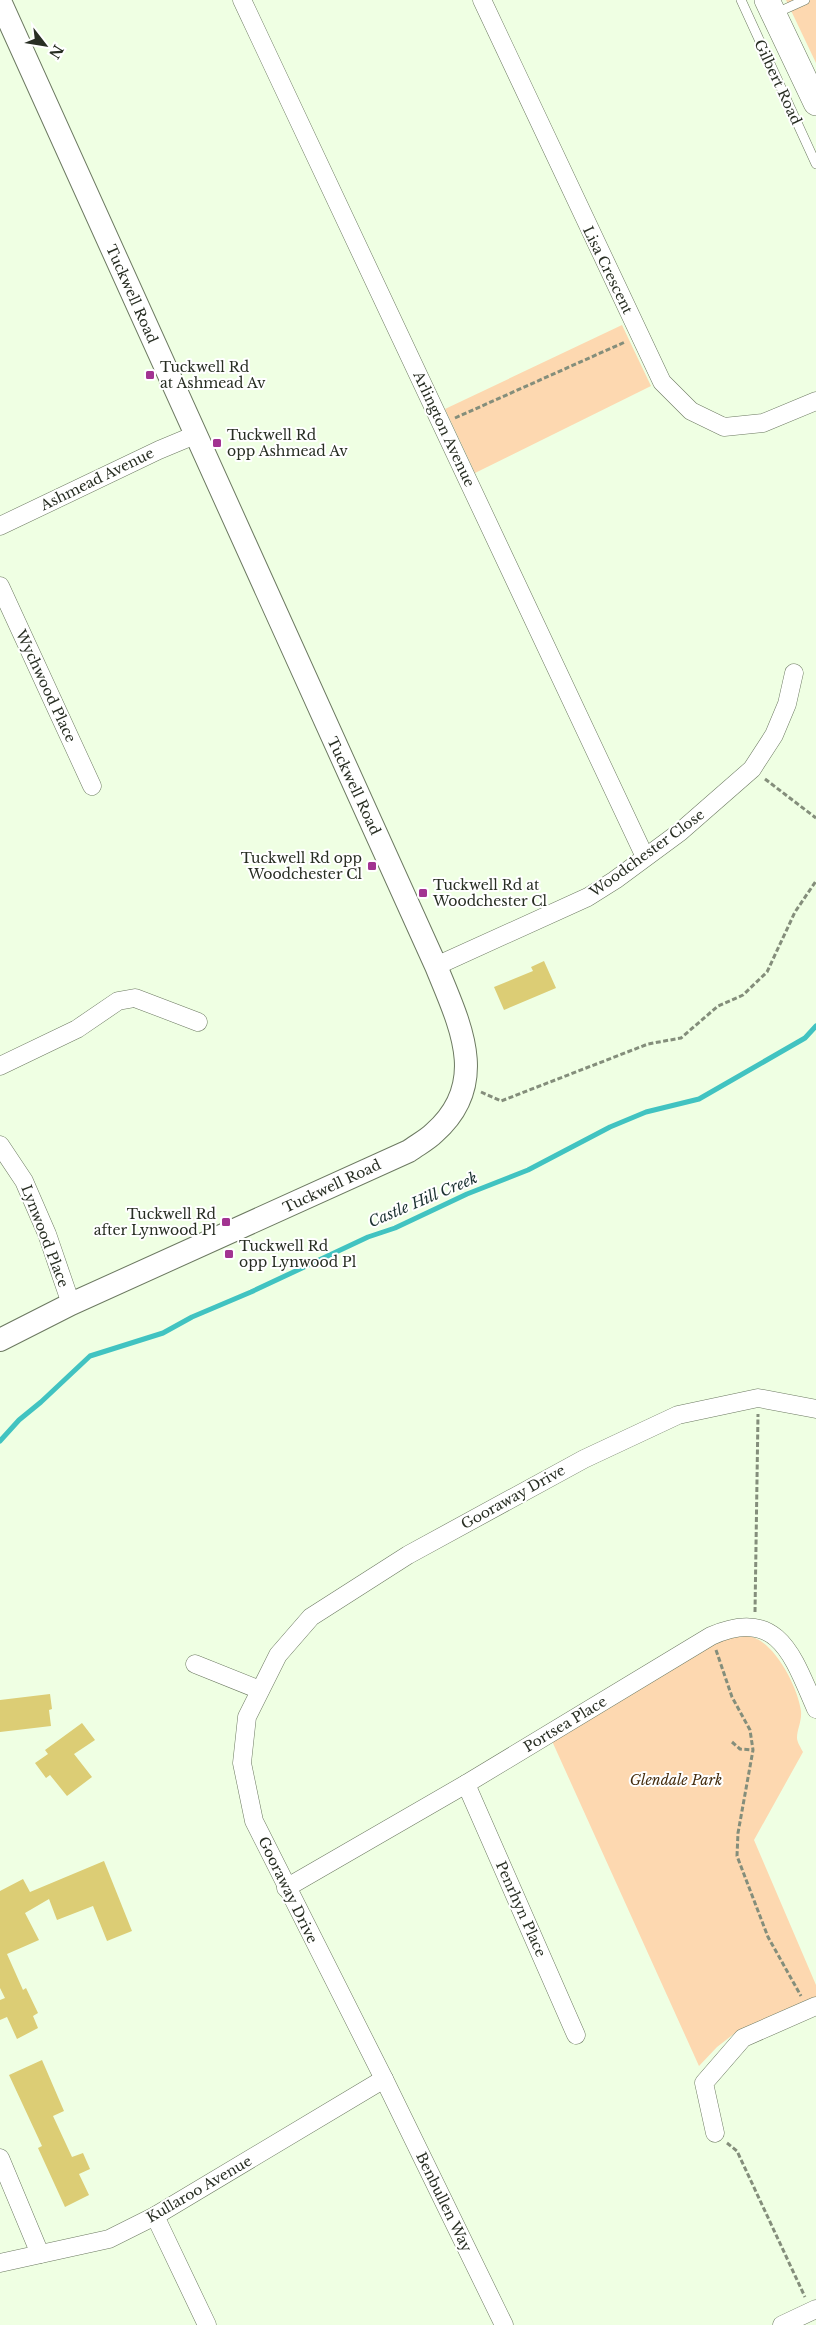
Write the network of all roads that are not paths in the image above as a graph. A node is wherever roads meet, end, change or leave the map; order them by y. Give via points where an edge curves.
1 (242, 0) edge
2 (482, 0) edge
3 (741, 0) edge
4 (805, 0) edge
5 (0, 2) edge
6 (770, 7) edge
7 (816, 103) edge
8 (816, 164) edge
9 (816, 401) edge
10 (195, 435) junction
11 (0, 526) edge
12 (0, 586) edge
13 (794, 673) dead end
14 (92, 786) dead end
15 (645, 858) junction
16 (436, 966) junction
17 (198, 1022) dead end
18 (0, 1066) edge
19 (0, 1145) edge
20 (70, 1304) junction
21 (0, 1340) edge
22 (816, 1409) edge
23 (195, 1664) dead end
24 (260, 1690) junction
25 (816, 1709) edge
26 (466, 1784) junction
27 (286, 1888) junction
28 (812, 2008) edge
29 (576, 2034) dead end
30 (384, 2079) junction
31 (714, 2133) road end
32 (0, 2158) edge
33 (155, 2216) junction
34 (40, 2254) junction
35 (0, 2263) edge
36 (814, 2310) edge
37 (207, 2325) edge
38 (504, 2325) edge
39 (782, 2325) edge

1 - 15 street, Arlington Avenue
2 - 9 street, Lisa Crescent via 662,382 691,411 724,427 763,423
3 - 8 lane, Gilbert Road
4 - 6 lane
5 - 10 street, Tuckwell Road
6 - 7 main road, Gilbert Road
10 - 11 street, Ashmead Avenue
10 - 16 street, Tuckwell Road
12 - 14 street, Wychwood Place
13 - 15 street, Woodchester Close via 787,704 774,735 752,769 714,804
15 - 16 street, Woodchester Close via 588,898
16 - 20 street, Tuckwell Road via 462,1029 467,1057 466,1084 456,1107 435,1132 409,1151
17 - 18 street via 135,998 118,1001 77,1029
19 - 20 street, Lynwood Place via 24,1181 47,1234
20 - 21 street, Tuckwell Road
22 - 24 street, Gooraway Drive via 758,1398 669,1419 584,1459 408,1555 311,1617 278,1655
23 - 24 street
24 - 27 street, Gooraway Drive via 247,1717 242,1763 254,1821
25 - 26 street, Portsea Place via 792,1656 775,1636 755,1626 731,1627
26 - 27 street, Portsea Place
26 - 29 street, Penrhyn Place
27 - 30 street, Gooraway Drive
28 - 31 street via 743,2038 704,2083
30 - 33 street, Kullaroo Avenue
30 - 38 street, Benbullen Way
32 - 34 street
33 - 34 street, Kullaroo Avenue via 108,2239
33 - 37 street
34 - 35 street, Kullaroo Avenue
36 - 39 street

